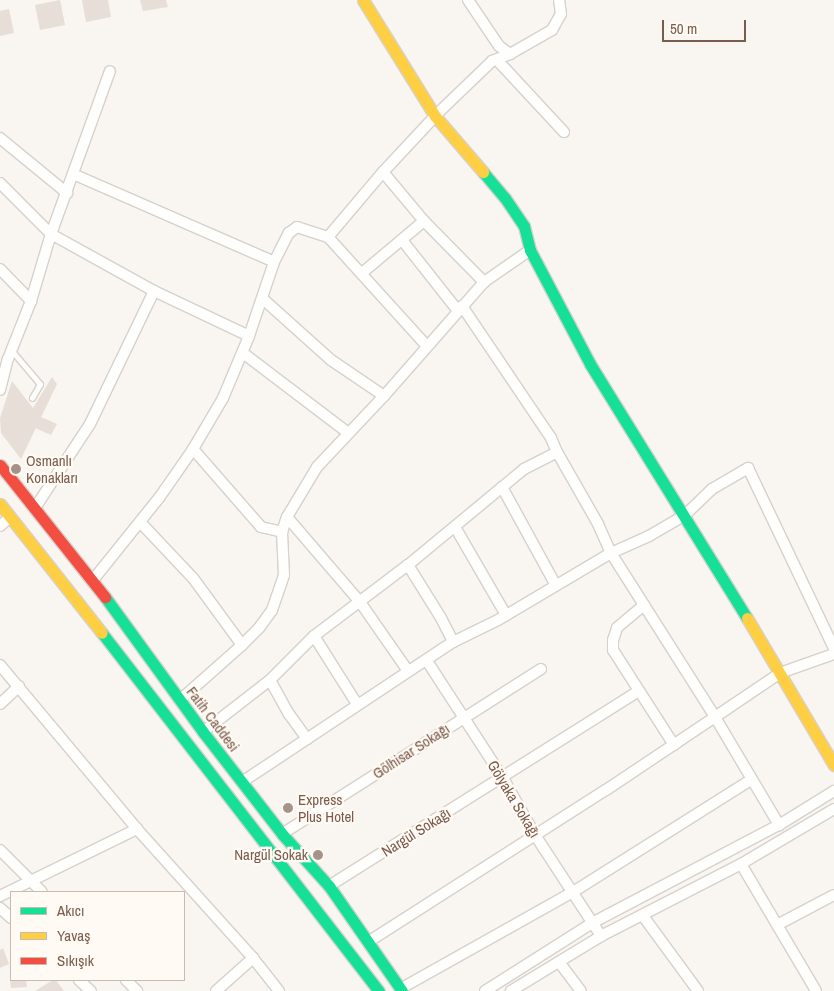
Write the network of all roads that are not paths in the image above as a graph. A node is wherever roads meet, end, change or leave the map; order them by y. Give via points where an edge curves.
1 (363, 0) edge
2 (468, 0) edge
3 (559, 0) edge
4 (510, 54) junction
5 (498, 61) junction
6 (110, 71) dead end
7 (435, 116) junction
8 (564, 132) dead end
9 (0, 138) edge
10 (383, 172) junction
11 (73, 174) junction
12 (0, 183) edge
13 (67, 192) junction
14 (424, 221) junction
15 (51, 234) junction
16 (328, 237) junction
17 (402, 240) junction
18 (530, 250) junction
19 (274, 262) junction
20 (0, 269) edge
21 (362, 272) junction
22 (484, 282) junction
23 (154, 291) junction
24 (263, 300) junction
25 (31, 301) junction
26 (460, 308) junction
27 (249, 336) junction
28 (427, 346) junction
29 (0, 351) edge
30 (243, 353) junction
31 (10, 355) junction
32 (0, 390) edge
33 (384, 396) junction
34 (32, 398) dead end
35 (347, 432) junction
36 (193, 448) junction
37 (557, 452) junction
38 (0, 465) edge
39 (502, 487) junction
40 (0, 504) edge
41 (35, 508) junction
42 (685, 515) junction
43 (10, 517) junction
44 (287, 517) junction
45 (140, 522) junction
46 (0, 526) edge
47 (455, 527) junction
48 (282, 532) junction
49 (611, 553) junction
50 (408, 565) junction
51 (93, 580) junction
52 (555, 584) junction
53 (360, 602) junction
54 (644, 605) junction
55 (506, 615) junction
56 (314, 636) junction
57 (453, 642) junction
58 (242, 645) junction
59 (834, 648) edge
60 (834, 654) edge
61 (427, 661) junction
62 (0, 665) edge
63 (541, 669) dead end
64 (408, 671) junction
65 (780, 673) junction
66 (270, 680) junction
67 (19, 686) junction
68 (639, 691) junction
69 (180, 700) junction
70 (0, 704) edge
71 (357, 704) junction
72 (715, 717) junction
73 (462, 718) junction
74 (203, 732) junction
75 (307, 739) junction
76 (674, 746) junction
77 (834, 765) edge
78 (503, 778) junction
79 (751, 780) junction
80 (242, 782) junction
81 (834, 791) edge
82 (834, 809) edge
83 (779, 825) junction
84 (136, 828) junction
85 (282, 834) junction
86 (535, 836) junction
87 (0, 850) edge
88 (741, 864) junction
89 (31, 881) junction
90 (328, 886) junction
91 (10, 891) edge
92 (41, 891) edge
93 (573, 892) junction
94 (834, 895) edge
95 (0, 908) edge
96 (643, 916) junction
97 (10, 917) edge
98 (592, 923) junction
99 (777, 925) junction
100 (601, 936) junction
101 (368, 942) junction
102 (253, 958) junction
103 (559, 962) junction
104 (80, 981) edge
105 (127, 981) edge
106 (401, 990) edge
107 (91, 991) edge
108 (137, 991) edge
109 (216, 991) edge
110 (279, 991) edge
111 (379, 991) edge
112 (485, 991) edge
113 (511, 991) edge
114 (581, 991) edge
115 (698, 991) edge
116 (816, 991) edge

1 - 7 main road
2 - 4 street via 499,46
3 - 4 street via 562,14 552,30
4 - 5 street
5 - 7 street via 492,62
5 - 8 street
6 - 11 street
7 - 10 street
7 - 18 main road via 505,198 524,226
9 - 13 street
10 - 14 street
10 - 16 street
11 - 13 street
11 - 19 street
12 - 15 street
13 - 15 street
14 - 17 street
14 - 22 street
15 - 23 street
15 - 25 street
16 - 19 street via 297,227 289,233
16 - 21 street
17 - 21 street
17 - 26 street
18 - 22 street
18 - 42 main road via 590,364
19 - 24 street
20 - 25 street
21 - 28 street
22 - 26 street
23 - 27 street
23 - 41 street via 90,424
24 - 27 street
24 - 33 street via 331,360
25 - 31 street
26 - 28 street
26 - 37 street via 551,438
27 - 30 street
28 - 33 street
29 - 31 street
30 - 35 street
30 - 36 street via 223,398
31 - 32 street
31 - 34 lane via 40,384
33 - 35 street
35 - 44 street via 317,467
36 - 45 street
36 - 48 street via 261,527
37 - 39 street via 524,469
37 - 49 street
38 - 41 main road, Fatih Caddesi
39 - 47 street
39 - 52 street
40 - 43 main road
41 - 51 main road, Fatih Caddesi
42 - 49 street
42 - 59 street via 712,489 748,468
42 - 65 main road
43 - 46 street
43 - 111 main road
44 - 48 street
44 - 53 street
45 - 51 street
45 - 58 street via 193,578
47 - 50 street
47 - 55 street
48 - 58 street via 284,575 280,592 266,619
49 - 52 street
49 - 54 street
50 - 53 street
50 - 57 street
51 - 69 main road, Fatih Caddesi
52 - 55 street
53 - 56 street
53 - 64 street
54 - 68 street via 620,623 613,640 614,654
54 - 72 street
55 - 57 street
56 - 66 street
56 - 71 street
57 - 61 street
58 - 69 street
60 - 65 street
61 - 64 street
61 - 73 street, Gölyaka Sokağı
62 - 67 street
63 - 73 street, Gölhisar Sokağı
64 - 71 street
65 - 72 street
65 - 77 main road
66 - 74 street
66 - 75 street
67 - 70 street
67 - 84 street
68 - 76 street
68 - 78 street, Nargül Sokağı
69 - 74 main road, Fatih Caddesi
71 - 75 street
72 - 76 street
72 - 79 street
73 - 78 street, Gölyaka Sokağı
73 - 85 street, Gölhisar Sokağı
74 - 80 main road, Fatih Caddesi
75 - 80 street
76 - 86 street
78 - 86 street, Gölyaka Sokağı
78 - 90 street, Nargül Sokağı
79 - 83 street
79 - 93 street
80 - 85 main road, Fatih Caddesi
81 - 83 street
82 - 88 street
83 - 98 street
84 - 89 street
84 - 102 street
85 - 90 main road, Fatih Caddesi
86 - 93 street, Gölyaka Sokağı
86 - 101 street
87 - 89 street
88 - 96 street
88 - 99 street
89 - 91 street
89 - 92 street
90 - 101 main road, Fatih Caddesi
93 - 98 street, Gölyaka Sokağı
93 - 106 street
94 - 99 street
95 - 97 street
96 - 100 street
96 - 115 street
98 - 100 street, Gölyaka Sokağı
98 - 112 street
99 - 116 street
100 - 103 street
101 - 106 main road, Fatih Caddesi
102 - 109 street
102 - 110 street
103 - 113 street
103 - 114 street
104 - 107 street
105 - 108 street

